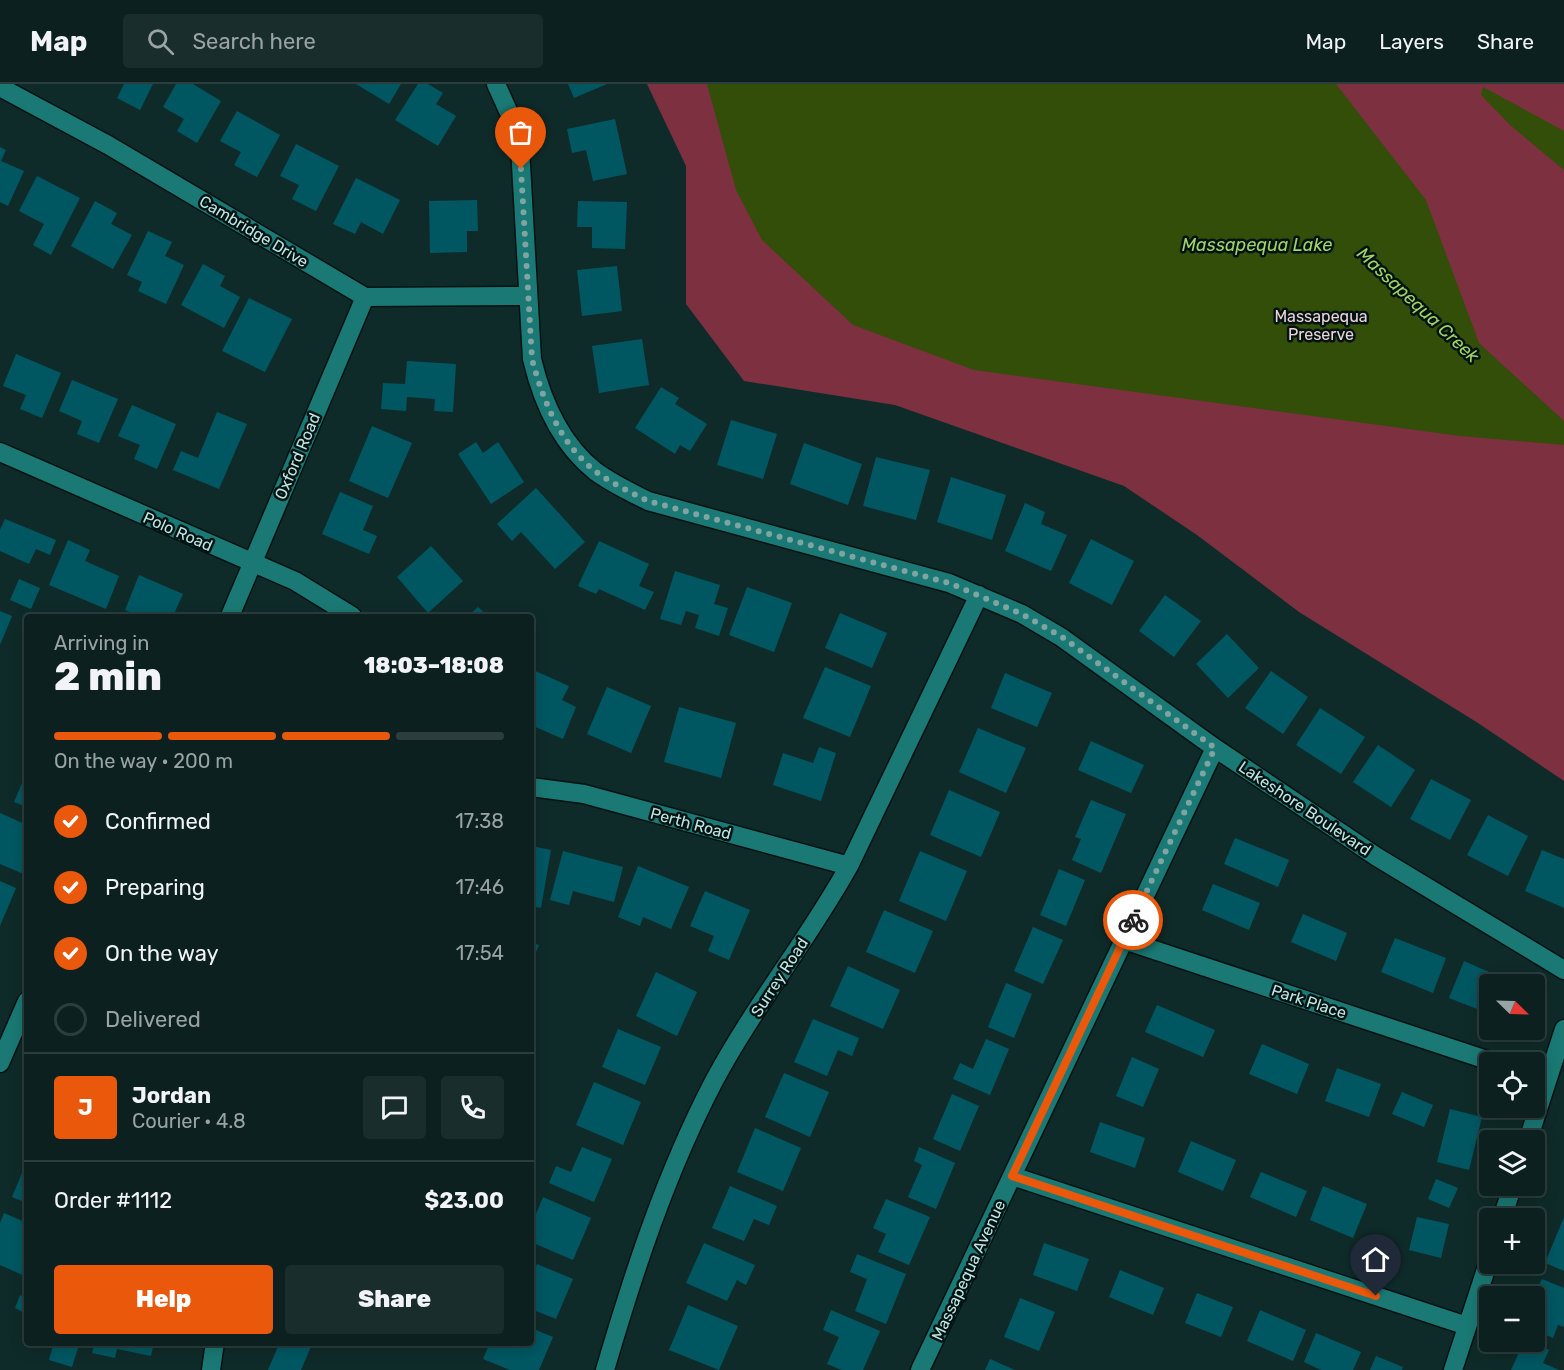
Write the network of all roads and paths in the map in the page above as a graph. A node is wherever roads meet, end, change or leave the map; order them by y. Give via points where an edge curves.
1 (496, 84) edge
2 (0, 87) edge
3 (528, 296) junction
4 (365, 297) junction
5 (0, 452) edge
6 (251, 564) junction
7 (979, 595) junction
8 (231, 614) edge
9 (349, 614) edge
10 (1215, 748) junction
11 (534, 787) edge
12 (849, 866) junction
13 (1124, 940) junction
14 (1564, 970) edge
15 (24, 1007) edge
16 (1564, 1029) edge
17 (1479, 1057) edge
18 (0, 1063) edge
19 (1545, 1069) edge
20 (1012, 1176) junction
21 (1484, 1274) edge
22 (1467, 1326) junction
23 (214, 1346) edge
24 (211, 1370) edge
25 (605, 1370) edge
26 (920, 1370) edge
27 (1453, 1370) edge

1 - 3 street, Lakeshore Boulevard via 520,147
2 - 4 street, Cambridge Drive via 108,145
3 - 4 street
3 - 7 street, Lakeshore Boulevard via 532,359 550,412 575,450 611,482 648,501 949,583
4 - 6 street, Oxford Road
5 - 6 street, Polo Road
6 - 8 street, Oxford Road
6 - 9 street, Polo Road via 295,581
7 - 10 street, Lakeshore Boulevard via 1062,637
7 - 12 street, Surrey Road
10 - 13 street, Massapequa Avenue
10 - 14 street, Lakeshore Boulevard via 1377,857
11 - 12 street, Perth Road via 584,794
12 - 25 street, Surrey Road via 735,1045 690,1129 654,1218
13 - 17 street, Park Place
13 - 20 street, Massapequa Avenue
15 - 18 street
16 - 19 street
20 - 22 street
20 - 26 street, Massapequa Avenue
21 - 22 street
22 - 27 street
23 - 24 street

